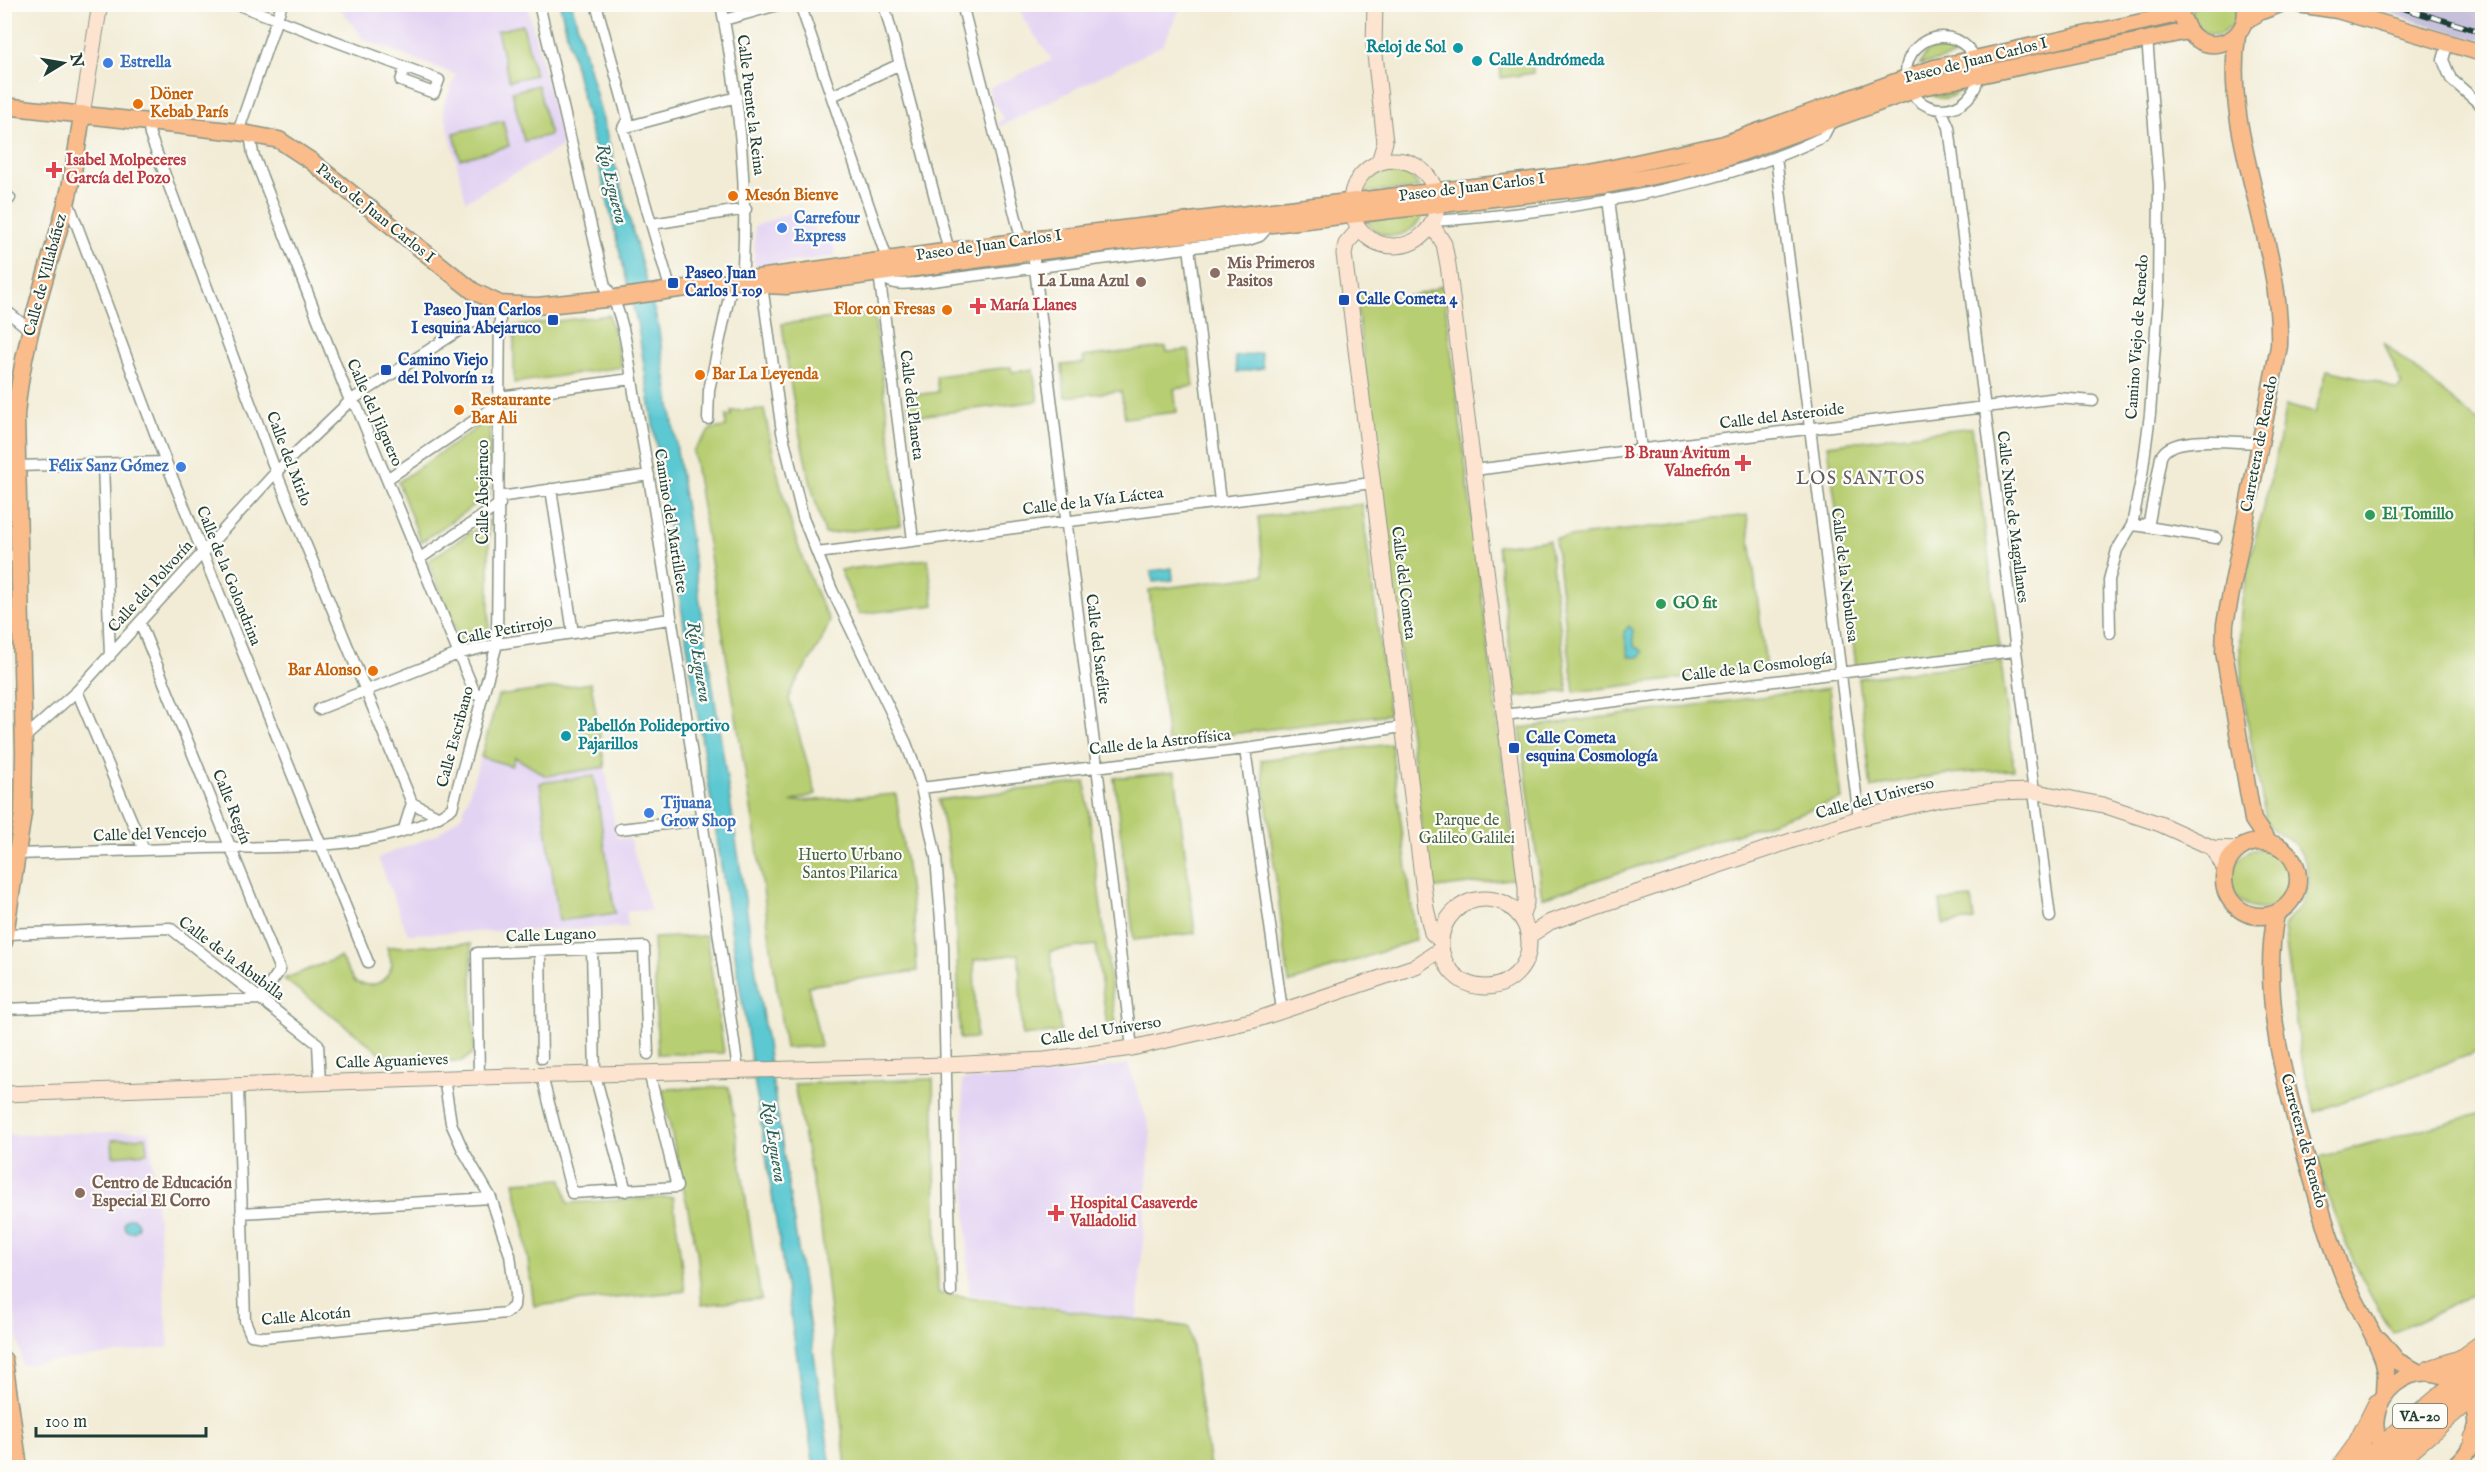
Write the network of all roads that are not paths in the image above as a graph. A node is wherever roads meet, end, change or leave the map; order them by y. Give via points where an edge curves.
1 (100, 4) edge
2 (236, 4) edge
3 (282, 4) edge
4 (539, 4) edge
5 (596, 4) edge
6 (721, 4) edge
7 (781, 4) edge
8 (800, 4) edge
9 (884, 4) edge
10 (962, 4) edge
11 (1375, 4) edge
12 (2245, 4) edge
13 (2280, 4) edge
14 (2298, 4) edge
15 (2183, 7) edge
16 (275, 21) junction
17 (724, 21) junction
18 (2241, 29) junction
19 (2188, 31) junction
20 (2147, 38) junction
21 (2448, 42) junction
22 (2211, 45) junction
23 (2482, 53) edge
24 (900, 64) junction
25 (1977, 66) junction
26 (405, 68) dead end
27 (2234, 69) junction
28 (1909, 83) junction
29 (832, 96) junction
30 (737, 97) junction
31 (4, 106) edge
32 (2482, 106) edge
33 (1955, 107) junction
34 (1941, 109) junction
35 (82, 114) junction
36 (1832, 119) junction
37 (1948, 120) junction
38 (148, 122) junction
39 (623, 128) junction
40 (244, 133) junction
41 (1385, 142) junction
42 (1776, 157) junction
43 (1397, 159) junction
44 (1379, 162) junction
45 (67, 198) junction
46 (1609, 199) junction
47 (746, 209) junction
48 (1435, 211) junction
49 (1354, 215) junction
50 (652, 224) junction
51 (1270, 225) junction
52 (1189, 247) junction
53 (950, 251) junction
54 (1029, 254) junction
55 (883, 266) junction
56 (737, 282) junction
57 (762, 285) junction
58 (671, 291) junction
59 (618, 298) junction
60 (500, 304) junction
61 (4, 309) edge
62 (30, 330) junction
63 (631, 379) junction
64 (499, 400) junction
65 (350, 401) junction
66 (2093, 401) dead end
67 (1983, 406) junction
68 (708, 419) dead end
69 (1810, 429) junction
70 (2260, 443) junction
71 (1641, 449) junction
72 (4, 452) edge
73 (166, 462) junction
74 (103, 464) junction
75 (17, 466) junction
76 (1474, 470) junction
77 (276, 472) junction
78 (649, 475) junction
79 (387, 479) junction
80 (1372, 483) junction
81 (551, 489) junction
82 (499, 500) junction
83 (1220, 501) junction
84 (1066, 521) junction
85 (2137, 526) junction
86 (2216, 538) dead end
87 (914, 540) junction
88 (202, 552) junction
89 (817, 553) junction
90 (11, 556) edge
91 (419, 559) junction
92 (670, 619) junction
93 (140, 623) junction
94 (573, 633) junction
95 (2110, 633) dead end
96 (497, 644) junction
97 (2014, 651) junction
98 (458, 654) junction
99 (110, 656) junction
100 (1841, 673) junction
101 (366, 689) junction
102 (77, 691) junction
103 (483, 694) junction
104 (319, 709) dead end
105 (1504, 715) junction
106 (1403, 727) junction
107 (24, 738) junction
108 (1245, 749) junction
109 (1097, 765) junction
110 (921, 788) junction
111 (2032, 791) junction
112 (412, 803) junction
113 (439, 817) junction
114 (1859, 818) junction
115 (702, 820) junction
116 (2253, 820) junction
117 (404, 829) junction
118 (620, 829) dead end
119 (2268, 842) junction
120 (320, 844) junction
121 (232, 847) junction
122 (2242, 847) junction
123 (2213, 848) junction
124 (144, 850) junction
125 (13, 857) edge
126 (2225, 869) junction
127 (2276, 914) junction
128 (2050, 917) dead end
129 (2258, 917) junction
130 (1525, 925) junction
131 (5, 938) edge
132 (2271, 941) junction
133 (1441, 945) junction
134 (592, 950) junction
135 (540, 951) junction
136 (369, 962) dead end
137 (1416, 966) junction
138 (1449, 968) junction
139 (260, 999) junction
140 (4, 1009) edge
141 (1282, 1010) junction
142 (1132, 1048) junction
143 (648, 1054) dead end
144 (542, 1058) dead end
145 (946, 1065) junction
146 (780, 1069) joint
147 (742, 1070) junction
148 (649, 1072) junction
149 (542, 1076) junction
150 (479, 1077) junction
151 (595, 1077) junction
152 (444, 1078) junction
153 (320, 1083) junction
154 (238, 1086) junction
155 (4, 1094) edge
156 (626, 1191) junction
157 (490, 1198) junction
158 (241, 1214) junction
159 (951, 1292) dead end
160 (2372, 1331) junction
161 (2482, 1345) edge
162 (4, 1360) edge
163 (2482, 1362) edge
164 (2423, 1372) junction
165 (2470, 1390) edge
166 (2382, 1399) junction
167 (2478, 1431) edge
168 (2391, 1462) edge
169 (2465, 1462) edge
170 (19, 1467) edge
171 (2342, 1467) edge
172 (2357, 1467) edge
173 (2451, 1467) edge

1 - 35 street, Calle de Villabáñez
2 - 16 street
3 - 16 street
4 - 59 street, Camino del Martillete via 605,286
5 - 39 street via 628,119
6 - 17 street, Calle Puente la Reina
7 - 17 street
8 - 29 street, Calle del Planeta
9 - 24 street
10 - 54 street, Calle del Satélite
11 - 41 street via 1374,46
12 - 18 main road, Carretera de Renedo
13 - 18 main road via 2259,12
14 - 21 main road via 2337,10
15 - 19 main road
15 - 25 main road, Paseo de Juan Carlos I via 2169,16
16 - 26 street
16 - 40 street
17 - 30 street, Calle Puente la Reina
18 - 22 main road via 2223,44
18 - 27 main road, Carretera de Renedo
19 - 20 main road, Paseo de Juan Carlos I
19 - 22 main road
20 - 25 main road, Paseo de Juan Carlos I
20 - 85 street, Camino Viejo de Renedo via 2159,185 2158,303
21 - 23 main road
21 - 32 street via 2443,60 2451,79
22 - 27 main road
24 - 29 street
24 - 53 street
25 - 28 main road, Paseo de Juan Carlos I
25 - 28 street via 1966,46 1940,37 1918,47 1907,65
25 - 33 street via 1974,92
27 - 70 main road, Carretera de Renedo via 2239,117 2280,319 2279,346
28 - 34 street via 1923,104
28 - 36 main road, Paseo de Juan Carlos I
28 - 48 main road, Paseo de Juan Carlos I via 1669,158 1579,175
29 - 55 street, Calle del Planeta
30 - 39 street
30 - 47 street, Calle Puente la Reina
31 - 35 main road, Paseo de Juan Carlos I
33 - 34 street
33 - 37 street
34 - 37 street, Calle Nube de Magallanes
35 - 38 main road, Paseo de Juan Carlos I
35 - 45 main road, Calle de Villabáñez
36 - 42 street, Paseo de Juan Carlos I via 1823,137
36 - 48 main road, Paseo de Juan Carlos I via 1726,158 1675,172
37 - 67 street, Calle Nube de Magallanes
38 - 40 main road, Paseo de Juan Carlos I
38 - 77 street, Calle del Mirlo
39 - 50 street
40 - 60 main road, Paseo de Juan Carlos I via 279,140 292,148 466,286
40 - 65 street, Calle del Jilguero
41 - 43 street
41 - 44 street
42 - 46 street, Paseo de Juan Carlos I
42 - 69 street, Calle de la Nebulosa
43 - 44 street
43 - 48 street via 1426,174
44 - 49 street, Calle del Cometa via 1359,178
45 - 62 main road, Calle de Villabáñez
45 - 73 street, Calle de la Golondrina
46 - 48 street, Paseo de Juan Carlos I
46 - 71 street
47 - 50 street
47 - 56 street, Calle Puente la Reina
48 - 49 main road, Paseo de Juan Carlos I
48 - 49 street via 1424,234 1409,244 1392,247 1374,242
48 - 76 street via 1444,244
49 - 51 main road, Paseo de Juan Carlos I
49 - 54 main road, Paseo de Juan Carlos I
49 - 80 street, Calle del Cometa via 1344,254
50 - 58 street
51 - 52 street via 1260,236 1248,240
51 - 54 main road, Paseo de Juan Carlos I
52 - 54 street
52 - 83 street
53 - 54 main road, Paseo de Juan Carlos I
53 - 55 main road, Paseo de Juan Carlos I
54 - 55 main road, Paseo de Juan Carlos I
54 - 84 street, Calle del Satélite
55 - 56 main road, Paseo de Juan Carlos I
55 - 57 main road, Paseo de Juan Carlos I via 786,286
55 - 87 street, Calle del Planeta
56 - 57 main road, Paseo de Juan Carlos I
56 - 58 main road, Paseo de Juan Carlos I
56 - 68 street, Calle Puente la Reina via 709,390
57 - 89 street via 789,470
58 - 59 main road, Paseo de Juan Carlos I
59 - 60 main road, Paseo de Juan Carlos I via 537,306
59 - 63 street, Camino del Martillete
60 - 64 street, Calle Abejaruco
60 - 65 street, Calle del Polvorín
61 - 62 street
62 - 75 main road, Calle de Villabáñez via 19,382
63 - 64 street
63 - 78 street, Camino del Martillete
64 - 79 street
64 - 82 street, Calle Abejaruco
65 - 77 street, Calle del Polvorín
65 - 79 street, Calle del Jilguero via 357,407
66 - 67 street, Calle del Asteroide via 2058,398
67 - 69 street, Calle del Asteroide
67 - 97 street, Calle Nube de Magallanes
69 - 71 street, Calle del Asteroide
69 - 100 street, Calle de la Nebulosa
70 - 85 street via 2171,444 2163,450 2149,522
70 - 116 main road, Carretera de Renedo via 2224,624 2227,677
71 - 76 street, Calle del Asteroide
72 - 75 street
73 - 74 street
73 - 88 street, Calle de la Golondrina
74 - 75 street
74 - 99 street
75 - 90 main road, Calle de Villabáñez
76 - 105 street
77 - 88 street, Calle del Polvorín
77 - 101 street, Calle del Mirlo
78 - 81 street
78 - 92 street, Camino del Martillete
79 - 91 street, Calle del Jilguero
80 - 83 street, Calle de la Vía Láctea
80 - 106 street, Calle del Cometa
81 - 82 street
81 - 94 street
82 - 91 street
82 - 96 street, Calle Abejaruco
83 - 84 street, Calle de la Vía Láctea
84 - 87 street, Calle de la Vía Láctea
84 - 109 street, Calle del Satélite
85 - 86 street
85 - 95 street, Camino Viejo de Renedo via 2117,549 2109,579
87 - 89 street, Calle de la Vía Láctea
88 - 93 street, Calle del Polvorín
88 - 120 street, Calle de la Golondrina
89 - 110 street via 894,715
90 - 107 main road, Calle de Villabáñez
91 - 98 street, Calle del Jilguero
92 - 94 street, Calle Petirrojo
92 - 115 street, Camino del Martillete
93 - 99 street, Calle del Polvorín
93 - 121 street, Calle Regín
94 - 96 street, Calle Petirrojo
96 - 98 street, Calle Petirrojo
96 - 103 street, Calle Escribano
97 - 100 street, Calle de la Cosmología
97 - 111 street, Calle Nube de Magallanes
98 - 101 street, Calle Petirrojo
98 - 103 street, Calle del Jilguero via 474,691
99 - 102 street, Calle del Polvorín
100 - 105 street, Calle de la Cosmología
100 - 114 street, Calle de la Nebulosa
101 - 104 street, Calle Petirrojo
101 - 112 street, Calle del Mirlo
102 - 107 street, Calle del Polvorín
102 - 124 street
103 - 113 street, Calle Escribano via 452,808
105 - 130 street via 1526,888
106 - 108 street, Calle de la Astrofísica
106 - 133 street, Calle del Cometa via 1427,914 1432,933
107 - 125 main road, Calle de Villabáñez via 23,813
108 - 109 street, Calle de la Astrofísica
108 - 141 street
109 - 110 street, Calle de la Astrofísica
109 - 142 street, Calle del Satélite
110 - 145 street via 941,902
111 - 114 street, Calle del Universo via 1940,799
111 - 123 street, Calle del Universo via 2103,805 2160,824
111 - 128 street, Calle Nube de Magallanes
112 - 113 street
112 - 117 street
113 - 117 street
114 - 130 street, Calle del Universo via 1550,922
115 - 118 street
115 - 147 street, Camino del Martillete
116 - 119 main road, Carretera de Renedo
116 - 122 main road, Carretera de Renedo
117 - 120 street via 371,840
119 - 122 main road
119 - 127 main road via 2292,857 2299,875 2296,894
120 - 121 street, Calle del Vencejo
120 - 136 street, Calle de la Golondrina
121 - 124 street, Calle del Vencejo
121 - 139 street, Calle Regín via 280,970
122 - 123 street, Calle del Universo
122 - 126 main road
123 - 126 street
124 - 125 street, Calle del Vencejo
125 - 131 main road, Calle de Villabáñez
126 - 129 main road via 2228,896 2240,910
127 - 129 main road
127 - 132 main road, Carretera de Renedo
129 - 132 main road, Carretera de Renedo
130 - 133 street via 1498,900 1475,900 1464,903 1448,919
130 - 138 street via 1526,961 1519,972 1500,985 1467,983
131 - 139 street, Calle de la Abubilla via 170,928
132 - 160 main road, Carretera de Renedo via 2277,1032 2288,1096 2333,1247
133 - 137 street, Calle del Universo
133 - 138 street
134 - 135 street, Calle Lugano
134 - 143 street, Calle Lugano via 644,947
134 - 151 street
135 - 144 street
135 - 150 street, Calle Lugano via 477,953
137 - 138 street, Calle del Universo
137 - 141 street, Calle del Universo
139 - 140 street
139 - 153 street, Calle de la Abubilla via 318,1044
141 - 142 street, Calle del Universo via 1228,1027
142 - 145 street, Calle del Universo via 1045,1060
145 - 146 street, Calle del Universo
145 - 159 street
146 - 147 street, Calle Aguanieves
147 - 148 street, Calle Aguanieves
148 - 151 street, Calle Aguanieves
148 - 156 street via 677,1187
149 - 150 street, Calle Aguanieves
149 - 151 street, Calle Aguanieves
149 - 156 street via 572,1193
150 - 152 street, Calle Aguanieves
151 - 156 street
152 - 153 street, Calle Aguanieves
152 - 157 street via 451,1123
153 - 154 street, Calle Aguanieves
154 - 155 street, Calle Aguanieves
154 - 158 street, Calle Alcotán
157 - 158 street
157 - 158 street, Calle Alcotán via 510,1255 515,1295 514,1306 506,1313 264,1337 251,1335 245,1321
160 - 164 main road, Carretera de Renedo via 2397,1361
160 - 166 main road, Carretera de Renedo via 2386,1372
161 - 164 highway via 2461,1360
162 - 170 main road
163 - 165 highway, VA-20
164 - 165 main road, Carretera de Renedo
164 - 166 main road via 2397,1382
165 - 167 main road
165 - 168 highway, VA-20
166 - 168 main road, Carretera de Renedo via 2375,1427
166 - 171 highway
167 - 169 main road
168 - 172 highway, VA-20
169 - 173 main road

